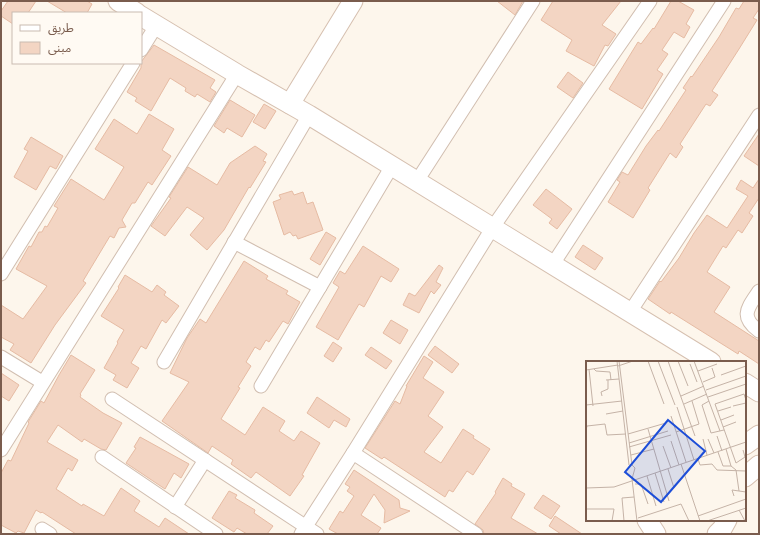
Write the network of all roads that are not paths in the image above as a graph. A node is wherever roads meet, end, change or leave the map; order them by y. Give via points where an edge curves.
1 (353, 1) edge
2 (533, 1) edge
3 (650, 1) edge
4 (724, 1) edge
5 (120, 2) edge
6 (135, 12) edge
7 (149, 21) edge
8 (142, 46) edge
9 (132, 64) edge
10 (237, 74) junction
11 (290, 104) junction
12 (759, 114) edge
13 (309, 115) junction
14 (392, 166) junction
15 (417, 181) junction
16 (493, 227) junction
17 (234, 242) junction
18 (553, 264) junction
19 (1, 274) edge
20 (320, 287) junction
21 (759, 291) edge
22 (630, 312) junction
23 (759, 331) edge
24 (1, 357) edge
25 (709, 361) edge
26 (164, 362) dead end
27 (42, 382) junction
28 (746, 385) edge
29 (261, 386) dead end
30 (759, 392) edge
31 (112, 400) dead end
32 (759, 436) edge
33 (746, 445) edge
34 (1, 450) edge
35 (353, 453) junction
36 (102, 457) dead end
37 (205, 460) junction
38 (759, 465) edge
39 (746, 476) edge
40 (175, 507) junction
41 (726, 521) edge
42 (308, 532) edge
43 (216, 534) edge
44 (476, 534) edge
45 (717, 534) edge

1 - 11 street
2 - 15 street
3 - 16 street
4 - 18 street
5 - 6 street
7 - 8 street
7 - 10 street
9 - 19 street
10 - 11 street
10 - 27 street
11 - 13 street
12 - 22 street
13 - 14 street
13 - 17 street
14 - 15 street
14 - 20 street
15 - 16 street
16 - 18 street
16 - 35 street
17 - 20 street
17 - 26 street
18 - 22 street
20 - 29 street
21 - 23 street via 747,311 749,323
22 - 25 street
24 - 27 street
27 - 34 street
28 - 30 street
31 - 37 street
32 - 33 street
35 - 42 street
35 - 44 street
36 - 40 street
37 - 40 street
37 - 42 street
38 - 39 street
40 - 43 street
41 - 45 street

